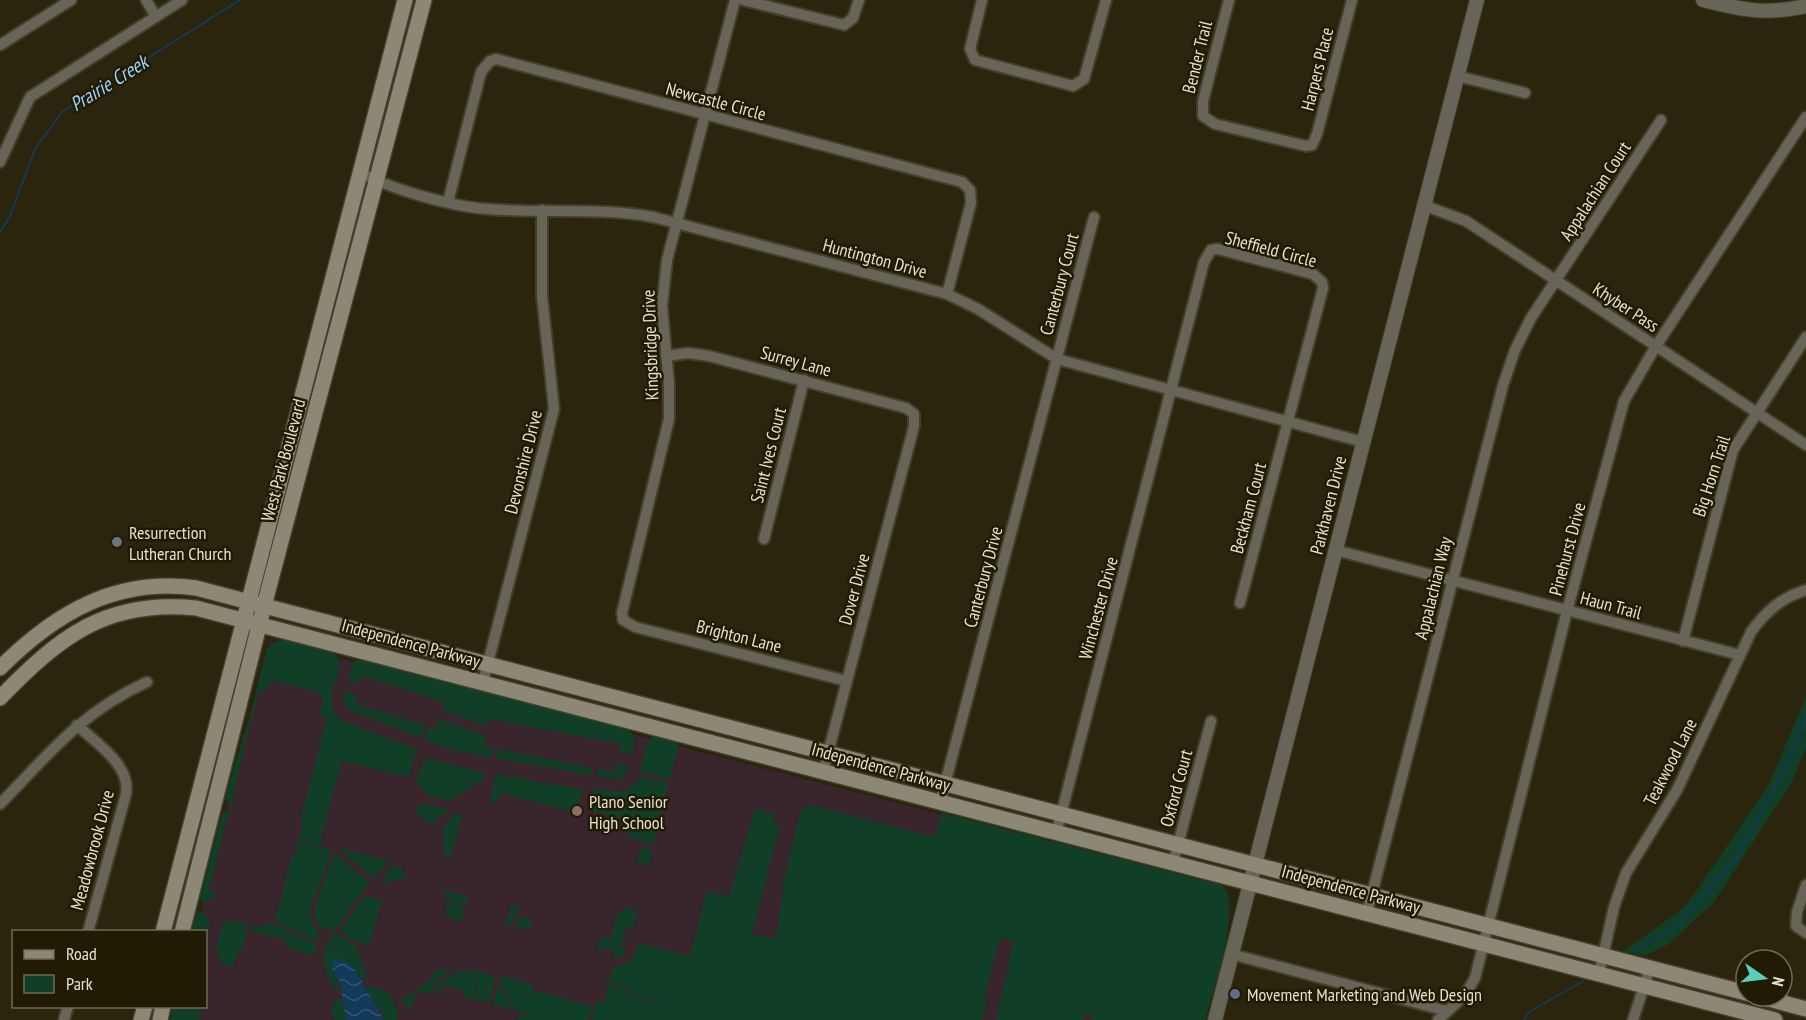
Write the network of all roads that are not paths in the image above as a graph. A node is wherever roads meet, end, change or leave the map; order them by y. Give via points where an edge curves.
1 (71, 0) edge
2 (146, 0) edge
3 (182, 0) edge
4 (405, 0) edge
5 (424, 0) edge
6 (735, 0) edge
7 (743, 0) edge
8 (859, 0) edge
9 (982, 0) edge
10 (1106, 0) edge
11 (1229, 0) edge
12 (1352, 0) edge
13 (1477, 0) edge
14 (1709, 1) edge
15 (1806, 6) edge
16 (156, 17) junction
17 (0, 45) edge
18 (1457, 76) junction
19 (1525, 93) dead end
20 (705, 115) junction
21 (1806, 117) edge
22 (1661, 120) dead end
23 (1312, 145) joint
24 (0, 162) edge
25 (360, 172) junction
26 (376, 181) junction
27 (448, 202) junction
28 (1424, 205) junction
29 (542, 210) junction
30 (1094, 217) dead end
31 (676, 223) junction
32 (1555, 281) junction
33 (947, 294) junction
34 (1806, 337) edge
35 (1656, 346) junction
36 (666, 356) junction
37 (1057, 358) junction
38 (804, 380) junction
39 (1172, 391) junction
40 (1756, 412) junction
41 (914, 414) joint
42 (1288, 422) junction
43 (1363, 442) junction
44 (1806, 445) edge
45 (764, 539) dead end
46 (1335, 550) junction
47 (1452, 581) junction
48 (1806, 590) edge
49 (247, 601) junction
50 (1240, 603) dead end
51 (264, 606) junction
52 (1567, 610) junction
53 (242, 619) junction
54 (623, 620) joint
55 (260, 624) junction
56 (354, 629) junction
57 (1683, 641) junction
58 (349, 648) junction
59 (1740, 655) junction
60 (488, 664) junction
61 (0, 669) edge
62 (847, 681) junction
63 (147, 682) dead end
64 (483, 682) junction
65 (0, 698) edge
66 (1210, 722) dead end
67 (77, 725) junction
68 (828, 754) junction
69 (823, 772) junction
70 (945, 784) junction
71 (940, 803) junction
72 (0, 804) edge
73 (1061, 815) junction
74 (1056, 834) junction
75 (1177, 846) junction
76 (1173, 863) junction
77 (1255, 866) junction
78 (1250, 883) junction
79 (1806, 885) edge
80 (1371, 896) junction
81 (1367, 913) junction
82 (1488, 926) junction
83 (89, 930) edge
84 (164, 930) edge
85 (183, 930) edge
86 (1806, 933) edge
87 (1483, 944) junction
88 (1231, 954) junction
89 (1603, 956) junction
90 (1650, 968) junction
91 (1599, 974) junction
92 (1645, 986) junction
93 (1734, 990) edge
94 (1447, 1011) junction
95 (1766, 1019) edge
96 (1215, 1020) edge
97 (1438, 1020) edge
98 (1633, 1020) edge

1 - 17 street
2 - 16 street
3 - 16 street
4 - 25 main road, West Park Boulevard
5 - 26 main road, West Park Boulevard
6 - 20 street, Kingsbridge Drive
7 - 8 street via 838,25 850,22
9 - 10 street via 970,49 975,60 1067,85 1079,84 1087,71
11 - 23 street, Bender Trail via 1203,101 1203,117 1215,124
12 - 23 street, Harpers Place
13 - 18 street, Parkhaven Drive
14 - 15 street via 1762,12
16 - 24 street via 30,98
18 - 19 street
18 - 28 street, Parkhaven Drive
20 - 27 street, Newcastle Circle via 490,61 481,72
20 - 31 street, Kingsbridge Drive
20 - 33 street, Newcastle Circle via 968,185 971,203
21 - 35 street, Pinehurst Drive
22 - 32 street, Appalachian Court
25 - 26 street, Huntington Drive
25 - 49 main road, West Park Boulevard
26 - 27 street, Huntington Drive
26 - 51 main road, West Park Boulevard
27 - 29 street, Huntington Drive via 473,208
28 - 32 street, Khyber Pass via 1466,221
28 - 43 street, Parkhaven Drive
29 - 31 street, Huntington Drive via 616,211
29 - 60 street, Devonshire Drive via 542,296 554,409
30 - 37 street, Canterbury Court
31 - 33 street, Huntington Drive
31 - 36 street, Kingsbridge Drive via 662,306
32 - 35 street, Khyber Pass
32 - 47 street, Appalachian Way via 1515,350
33 - 37 street, Huntington Drive
34 - 40 street, Big Horn Trail
35 - 40 street, Khyber Pass
35 - 52 street, Pinehurst Drive via 1629,389 1619,414
36 - 38 street, Surrey Lane via 709,356
36 - 54 street, Kingsbridge Drive via 670,401 666,437 623,603
37 - 39 street, Huntington Drive
37 - 70 street, Canterbury Drive
38 - 41 street, Surrey Lane via 906,408
38 - 45 street, Saint Ives Court
39 - 42 street, Huntington Drive
39 - 42 street, Sheffield Circle via 1207,255 1211,250 1226,250 1313,274 1322,282 1322,295
39 - 73 street, Winchester Drive
40 - 44 street, Khyber Pass
40 - 57 street, Big Horn Trail via 1728,464
41 - 62 street, Dover Drive
42 - 43 street, Huntington Drive
42 - 50 street, Beckham Court
43 - 46 street, Parkhaven Drive
46 - 47 street, Haun Trail
46 - 77 street, Parkhaven Drive
47 - 52 street, Haun Trail
47 - 80 street, Appalachian Way
48 - 59 street, Teakwood Lane via 1792,594 1769,610 1751,632
49 - 51 main road, Independence Parkway
49 - 53 main road, West Park Boulevard
49 - 61 main road, Independence Parkway via 172,585 122,591 49,624
51 - 55 main road, West Park Boulevard
51 - 56 main road, Independence Parkway
52 - 57 street, Haun Trail
52 - 82 street, Pinehurst Drive
53 - 55 main road, Independence Parkway
53 - 65 main road, Independence Parkway via 173,606 110,615 68,636
53 - 84 main road, West Park Boulevard
54 - 62 street, Brighton Lane via 635,627
55 - 58 main road, Independence Parkway
55 - 85 main road, West Park Boulevard
56 - 58 main road
56 - 60 main road, Independence Parkway
57 - 59 street, Haun Trail
58 - 64 main road, Independence Parkway
59 - 89 street, Teakwood Lane via 1677,790 1626,873
60 - 64 street, Devonshire Drive
60 - 68 main road, Independence Parkway
62 - 68 street, Dover Drive
63 - 67 street via 103,704
64 - 69 main road, Independence Parkway
66 - 75 street, Oxford Court
67 - 72 street
67 - 83 street, Meadowbrook Drive via 122,769 127,788
68 - 69 street, Dover Drive
68 - 70 main road, Independence Parkway
69 - 71 main road, Independence Parkway
70 - 71 street, Canterbury Drive
70 - 73 main road, Independence Parkway
71 - 74 main road, Independence Parkway
73 - 74 street, Winchester Drive
73 - 75 main road, Independence Parkway
74 - 76 main road, Independence Parkway
75 - 76 street, Oxford Court
75 - 77 main road, Independence Parkway
76 - 78 main road, Independence Parkway
77 - 78 street, Parkhaven Drive
77 - 80 main road, Independence Parkway
78 - 81 main road, Independence Parkway
78 - 88 street, Parkhaven Drive
79 - 86 street via 1796,926
80 - 81 street, Appalachian Way
80 - 82 main road, Independence Parkway
81 - 87 main road, Independence Parkway
82 - 87 street, Pinehurst Drive
82 - 89 main road, Independence Parkway
87 - 91 main road, Independence Parkway
87 - 94 street, Pinehurst Drive via 1472,986
88 - 94 street
88 - 96 street, Parkhaven Drive
89 - 90 main road, Independence Parkway
89 - 91 street, Teakwood Lane
90 - 92 street
90 - 93 main road, Independence Parkway
91 - 92 main road, Independence Parkway
92 - 95 main road, Independence Parkway
92 - 98 street
94 - 97 street, Pinehurst Drive

